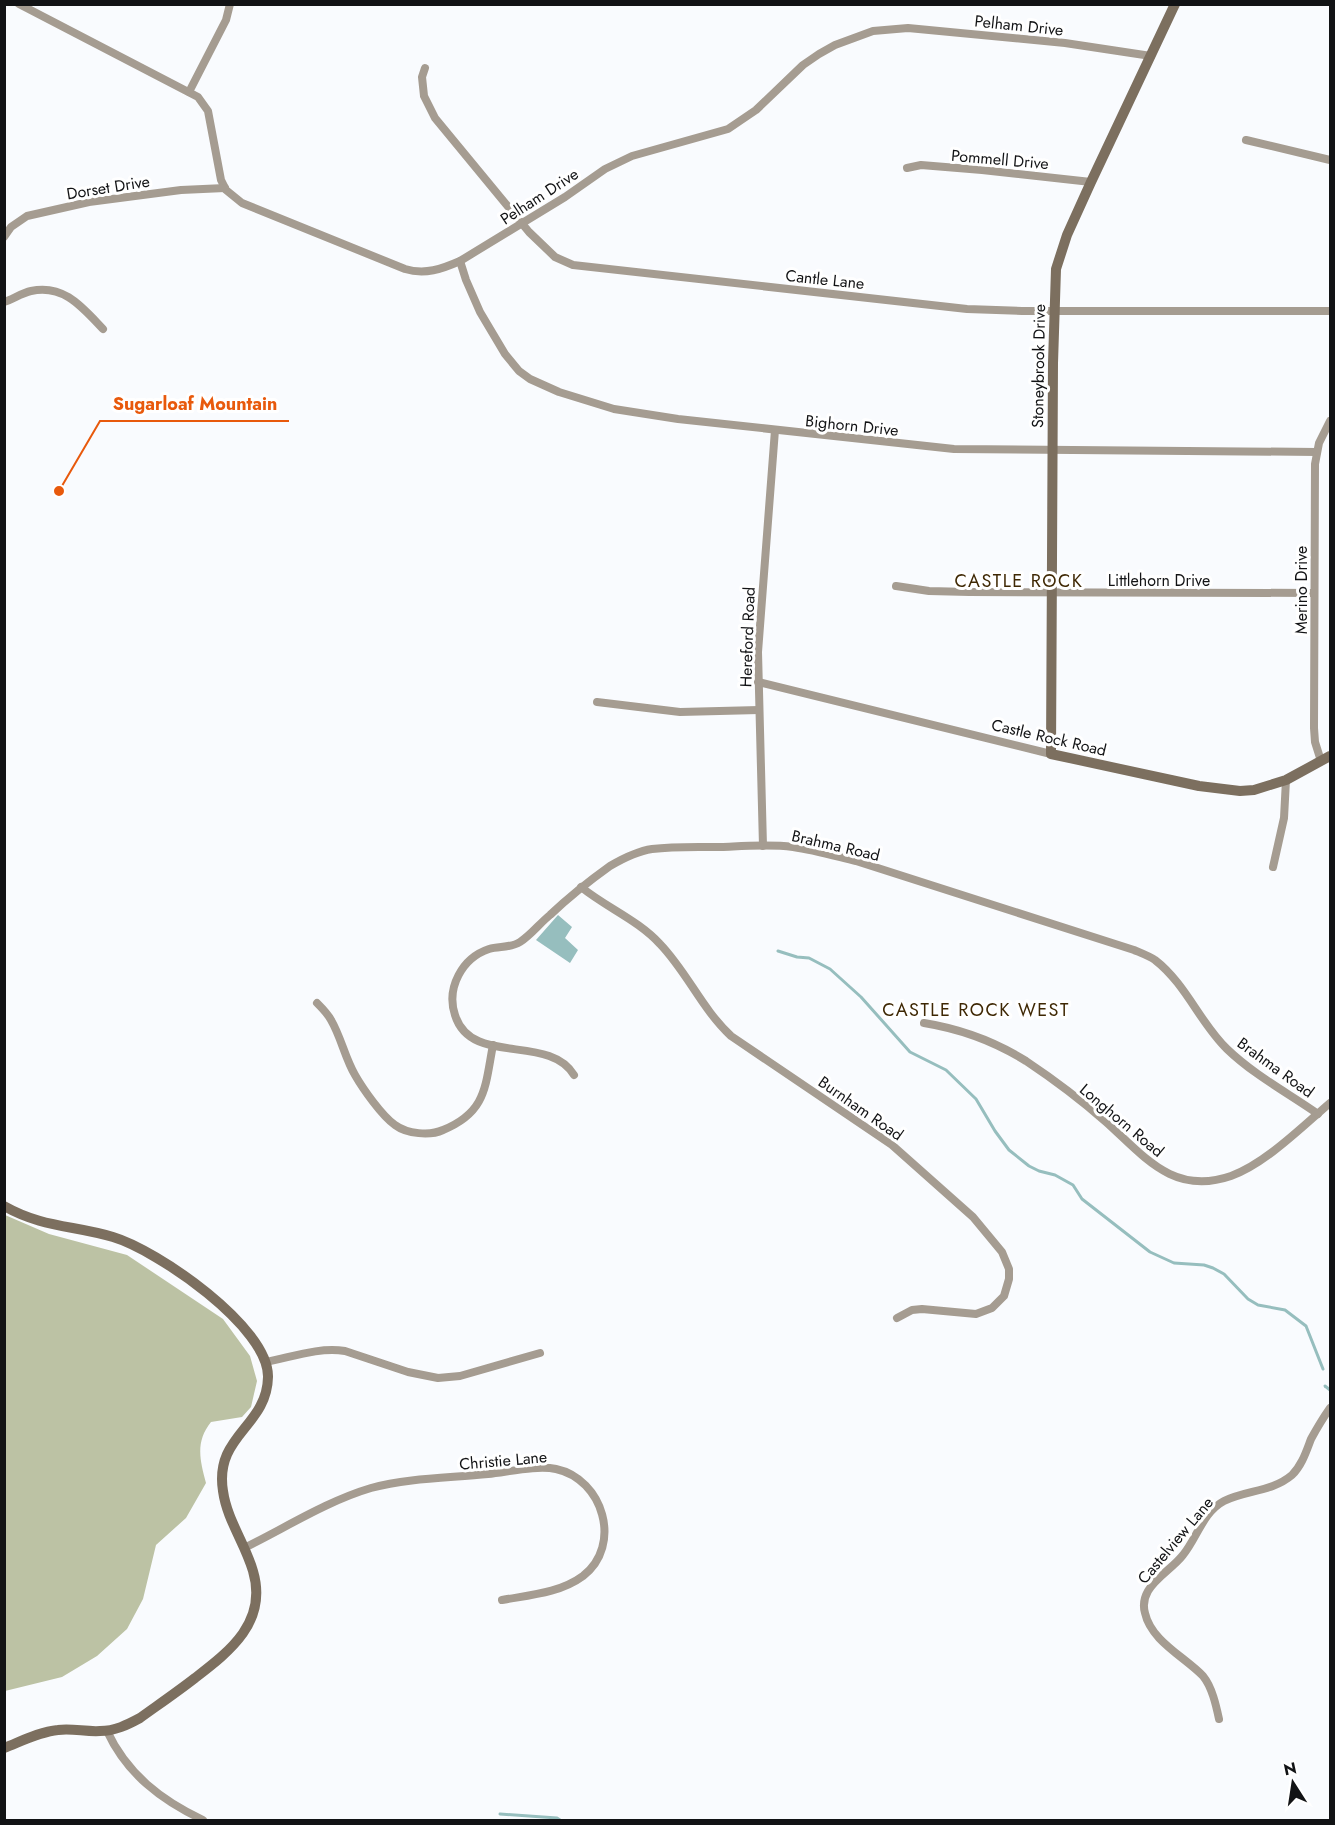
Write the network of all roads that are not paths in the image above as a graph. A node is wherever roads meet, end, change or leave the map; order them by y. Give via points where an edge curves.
1 (19, 4) edge
2 (230, 4) edge
3 (1175, 4) edge
4 (1150, 56) junction
5 (425, 68) dead end
6 (189, 92) junction
7 (1246, 140) dead end
8 (1330, 160) edge
9 (907, 168) dead end
10 (1091, 182) junction
11 (225, 188) junction
12 (522, 224) junction
13 (4, 237) edge
14 (460, 261) junction
15 (4, 302) edge
16 (1054, 311) junction
17 (1330, 311) edge
18 (103, 329) dead end
19 (1330, 420) edge
20 (775, 430) junction
21 (1053, 451) junction
22 (1317, 452) junction
23 (896, 586) dead end
24 (1052, 593) junction
25 (1314, 593) junction
26 (758, 682) junction
27 (597, 702) dead end
28 (759, 710) junction
29 (1052, 754) junction
30 (1326, 759) edge
31 (1286, 780) junction
32 (763, 846) junction
33 (1273, 867) dead end
34 (581, 887) junction
35 (317, 1003) dead end
36 (924, 1023) dead end
37 (493, 1045) junction
38 (574, 1075) dead end
39 (1330, 1103) edge
40 (1318, 1114) junction
41 (4, 1206) edge
42 (897, 1317) dead end
43 (540, 1353) dead end
44 (266, 1362) junction
45 (1330, 1408) edge
46 (244, 1548) junction
47 (502, 1600) dead end
48 (1219, 1719) dead end
49 (107, 1731) junction
50 (4, 1748) edge
51 (203, 1821) edge

1 - 6 street
2 - 6 street via 226,20
3 - 4 street, Stoneybrook Drive
4 - 10 street, Stoneybrook Drive
4 - 12 street, Pelham Drive via 1065,43 908,28 873,31 819,54 756,110 728,129 617,162
5 - 12 street, Cantle Lane via 424,96 435,118
6 - 11 street via 208,111
7 - 8 street
9 - 10 street, Pommell Drive via 921,165
10 - 16 street, Stoneybrook Drive via 1058,257
11 - 13 street, Dorset Drive via 89,202 27,216
11 - 14 street, Pelham Drive via 246,206 405,269 433,271
12 - 14 street, Pelham Drive
12 - 16 street, Cantle Lane via 555,257 573,265 967,309
14 - 20 street, Bighorn Drive via 480,312 510,361 530,379 614,409
15 - 18 street via 31,291 60,292 79,304
16 - 17 street, Cantle Lane
16 - 21 street, Stoneybrook Drive
19 - 22 street, Merino Drive
20 - 21 street, Bighorn Drive via 954,449
20 - 26 street, Hereford Road
21 - 22 street, Bighorn Drive
21 - 24 street, Stoneybrook Drive
22 - 25 street, Merino Drive
23 - 24 street, Littlehorn Drive via 939,591
24 - 25 street, Littlehorn Drive
24 - 29 street, Stoneybrook Drive
25 - 30 street, Merino Drive via 1315,742
26 - 28 street, Hereford Road
26 - 29 street, Castle Rock Road
27 - 28 street via 680,712
28 - 32 street, Hereford Road
29 - 31 street, Castle Rock Road via 1226,791 1254,790
30 - 31 street, Castle Rock Road
31 - 33 street via 1284,818
32 - 34 street, Brahma Road via 650,849 616,863
32 - 40 street, Brahma Road via 813,850 856,861 1134,950 1154,960 1170,975 1229,1051
34 - 37 street, Brahma Road via 520,942 478,954 464,966 452,996 458,1023 471,1037
34 - 42 street, Burnham Road via 659,943 731,1036 892,1144 973,1217 1002,1252 1009,1279 1004,1296 992,1308 976,1314 922,1308
35 - 37 street via 331,1020 355,1075 395,1126 413,1133 437,1132 471,1114 483,1096
36 - 40 street, Longhorn Road via 968,1033 1005,1048 1083,1103 1150,1164 1186,1179 1216,1179 1242,1171
37 - 38 street, Brahma Road via 559,1060
39 - 40 street, Longhorn Road
41 - 44 street via 44,1223 112,1236 154,1257 216,1300 248,1332
43 - 44 street via 494,1368 445,1377 415,1374 333,1349
44 - 46 street via 265,1399 233,1441 222,1475 225,1504
45 - 48 street, Castelview Lane via 1294,1472 1270,1488 1230,1499 1214,1508 1185,1553 1146,1594 1146,1619 1203,1677
46 - 47 street, Christie Lane via 344,1498 388,1484 548,1468 568,1473 595,1496 603,1517 604,1535 598,1558 585,1574 563,1587
46 - 49 street via 253,1571 255,1595 250,1622 236,1644 140,1718
49 - 50 street via 51,1731
49 - 51 street via 120,1755 147,1786

